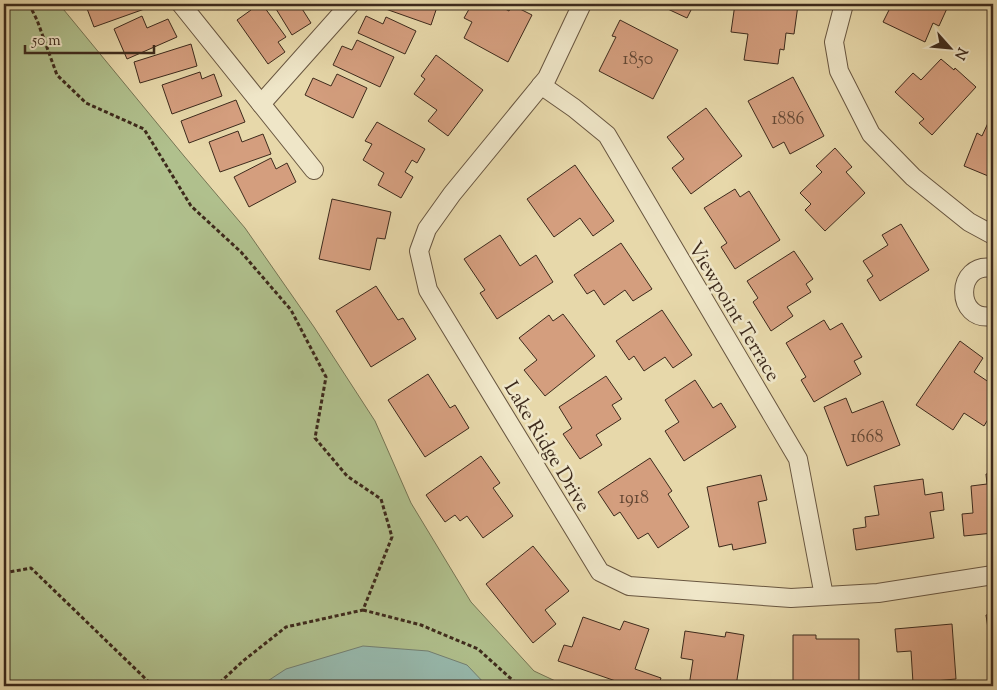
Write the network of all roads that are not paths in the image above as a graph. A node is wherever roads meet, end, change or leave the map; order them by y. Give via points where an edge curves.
1 (181, 4) edge
2 (350, 4) edge
3 (582, 4) edge
4 (844, 4) edge
5 (541, 85) junction
6 (261, 104) junction
7 (314, 170) dead end
8 (993, 235) edge
9 (993, 268) edge
10 (993, 316) edge
11 (993, 575) edge
12 (824, 596) junction

1 - 6 street
2 - 6 street
3 - 5 street, Lake Ridge Drive
4 - 8 street via 834,42 839,71 871,134 913,177 969,222
5 - 12 street, Viewpoint Terrace via 606,134 798,458
5 - 12 street, Lake Ridge Drive via 452,194 427,230 419,251 428,290 600,572 629,586 791,598
6 - 7 street
9 - 10 street via 982,268 970,275 964,296 970,310 983,317
11 - 12 street, Lake Ridge Drive via 878,593

